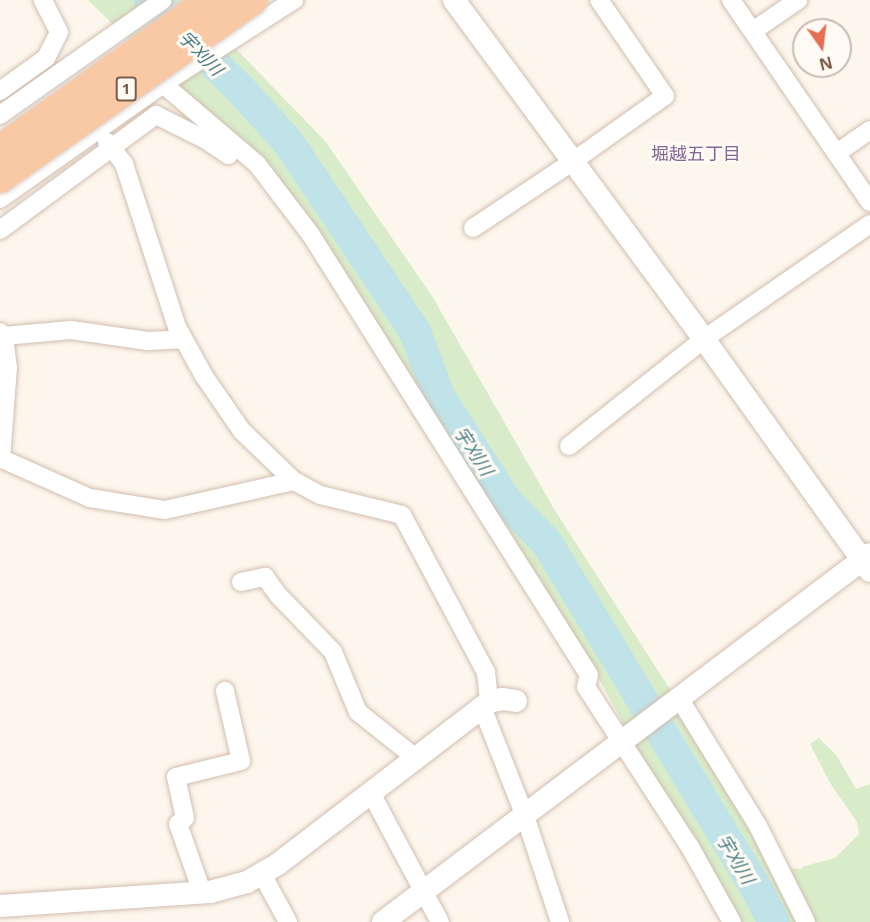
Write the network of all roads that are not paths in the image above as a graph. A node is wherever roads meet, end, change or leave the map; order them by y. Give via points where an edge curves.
1 (43, 0) edge
2 (163, 0) edge
3 (210, 0) edge
4 (252, 0) edge
5 (294, 0) edge
6 (454, 0) edge
7 (599, 0) edge
8 (731, 0) edge
9 (798, 0) edge
10 (753, 31) junction
11 (163, 84) junction
12 (0, 91) edge
13 (0, 115) edge
14 (870, 130) edge
15 (109, 145) junction
16 (0, 150) edge
17 (837, 153) junction
18 (572, 162) junction
19 (257, 164) junction
20 (0, 178) edge
21 (0, 199) edge
22 (870, 202) edge
23 (870, 224) edge
24 (472, 228) dead end
25 (0, 230) edge
26 (2, 334) edge
27 (183, 339) junction
28 (704, 339) junction
29 (569, 446) dead end
30 (1, 458) edge
31 (294, 481) junction
32 (867, 562) edge
33 (241, 582) dead end
34 (225, 691) dead end
35 (676, 700) junction
36 (516, 701) dead end
37 (485, 704) junction
38 (620, 741) junction
39 (417, 759) junction
40 (371, 793) junction
41 (525, 816) junction
42 (262, 874) junction
43 (202, 892) junction
44 (422, 892) junction
45 (0, 906) edge
46 (288, 922) edge
47 (383, 922) edge
48 (440, 922) edge
49 (560, 922) edge
50 (732, 922) edge
51 (806, 922) edge

1 - 12 street via 59,32 46,58
2 - 13 street
3 - 16 highway, 1, bridge
4 - 20 highway, 1, bridge
5 - 11 street
6 - 18 street
7 - 18 street via 665,96
8 - 10 street
9 - 10 street
10 - 17 street
11 - 19 street
11 - 21 street
14 - 17 street
15 - 19 street via 156,115 206,140 244,166
15 - 25 street
15 - 27 street via 124,164
17 - 22 street
18 - 24 street
18 - 28 street
19 - 38 street via 311,235 589,675 586,687
23 - 28 street
26 - 27 street via 71,330 148,341
26 - 30 street via 8,368
27 - 31 street via 242,431
28 - 29 street
28 - 32 street
30 - 31 street via 90,498 165,510
31 - 37 street via 320,495 402,515 486,672
32 - 35 street
33 - 39 street via 265,577 333,652 358,712
34 - 43 street via 241,761 176,777 185,818 178,824
35 - 38 street
35 - 51 street via 758,826
36 - 37 street via 502,699
37 - 39 street
37 - 41 street
38 - 41 street
38 - 50 street via 690,847
39 - 40 street
40 - 42 street
40 - 44 street
41 - 44 street
41 - 49 street
42 - 43 street via 246,882
42 - 46 street
43 - 45 street
44 - 47 street
44 - 48 street

